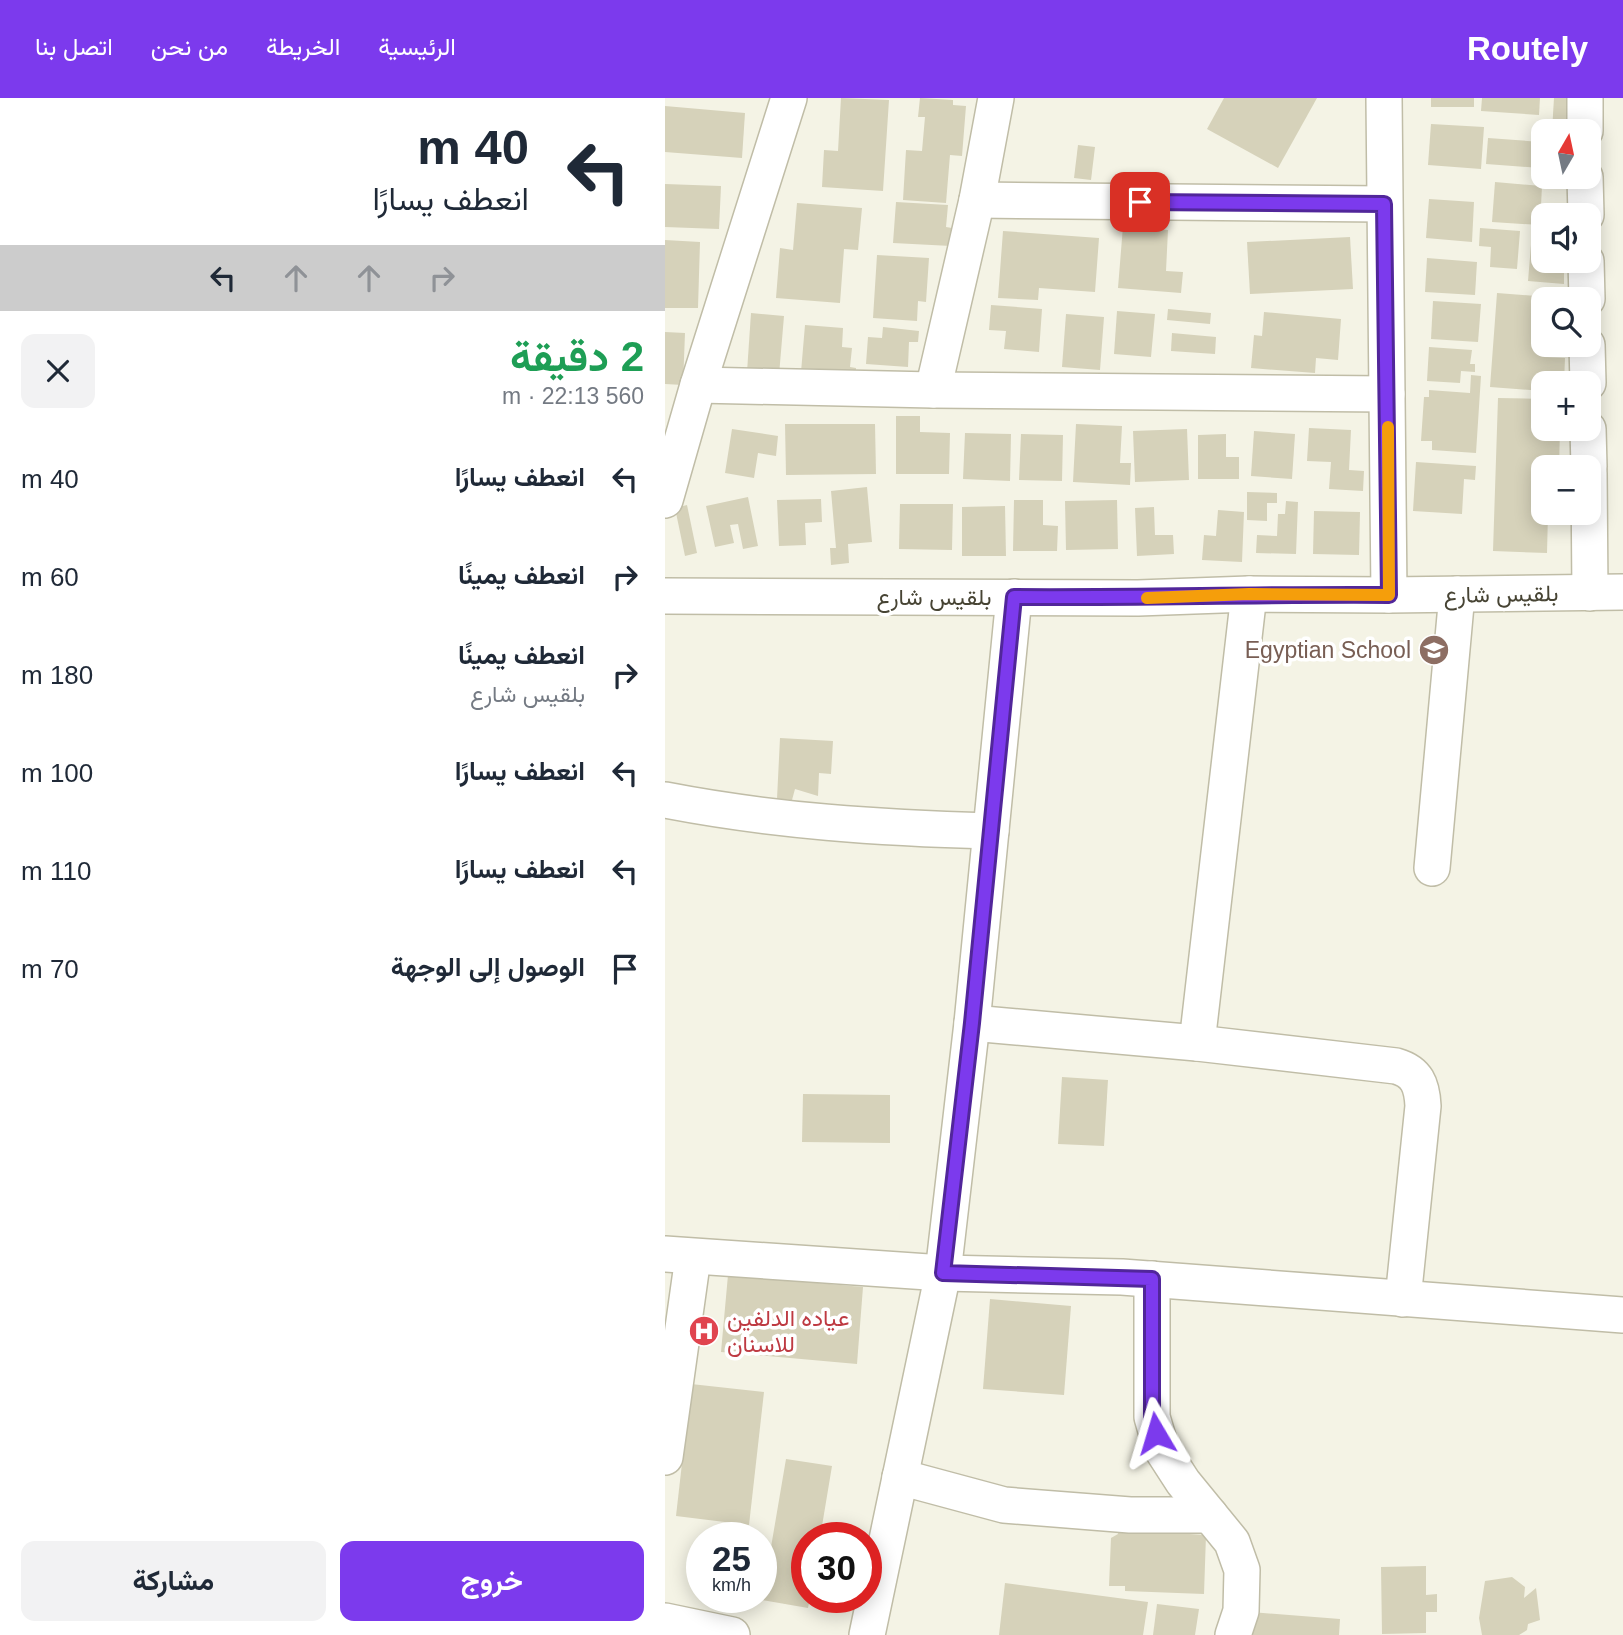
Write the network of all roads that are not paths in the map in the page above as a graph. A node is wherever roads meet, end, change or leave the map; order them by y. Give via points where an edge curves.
1 (789, 98) edge
2 (996, 98) edge
3 (1384, 98) edge
4 (1584, 98) edge
5 (1585, 119) edge
6 (977, 200) junction
7 (1384, 204) junction
8 (698, 385) junction
9 (933, 390) junction
10 (1387, 394) junction
11 (665, 500) edge
12 (1597, 525) edge
13 (1607, 592) edge
14 (1249, 594) junction
15 (1457, 594) junction
16 (1389, 595) junction
17 (665, 596) edge
18 (1014, 597) junction
19 (665, 800) edge
20 (991, 831) junction
21 (1432, 867) dead end
22 (972, 1023) junction
23 (1198, 1043) junction
24 (679, 1255) edge
25 (943, 1273) junction
26 (1152, 1279) junction
27 (1403, 1299) junction
28 (1623, 1315) edge
29 (665, 1457) edge
30 (900, 1477) junction
31 (1210, 1515) junction
32 (665, 1620) edge
33 (732, 1635) edge
34 (867, 1635) edge
35 (1233, 1635) edge

1 - 8 street
2 - 6 street
3 - 7 street
4 - 5 street
6 - 7 street
6 - 9 street
7 - 10 street
8 - 9 street
8 - 11 street
9 - 10 street
10 - 16 street
12 - 13 street
13 - 15 street, بلقيس شارع
14 - 16 street, بلقيس شارع
14 - 18 street, بلقيس شارع
14 - 23 street
15 - 16 street, بلقيس شارع
15 - 21 street
17 - 18 street, بلقيس شارع
18 - 20 street
19 - 20 street via 867,827
20 - 22 street
22 - 23 street
22 - 25 street
23 - 27 street via 1396,1066 1408,1069 1418,1079 1423,1106
24 - 25 street
24 - 29 street
25 - 26 street
25 - 30 street
26 - 27 street
26 - 31 street via 1152,1418 1161,1448
27 - 28 street
30 - 31 street via 1004,1504 1130,1515
30 - 34 street
31 - 35 street via 1232,1542 1242,1570 1241,1611
32 - 33 street

